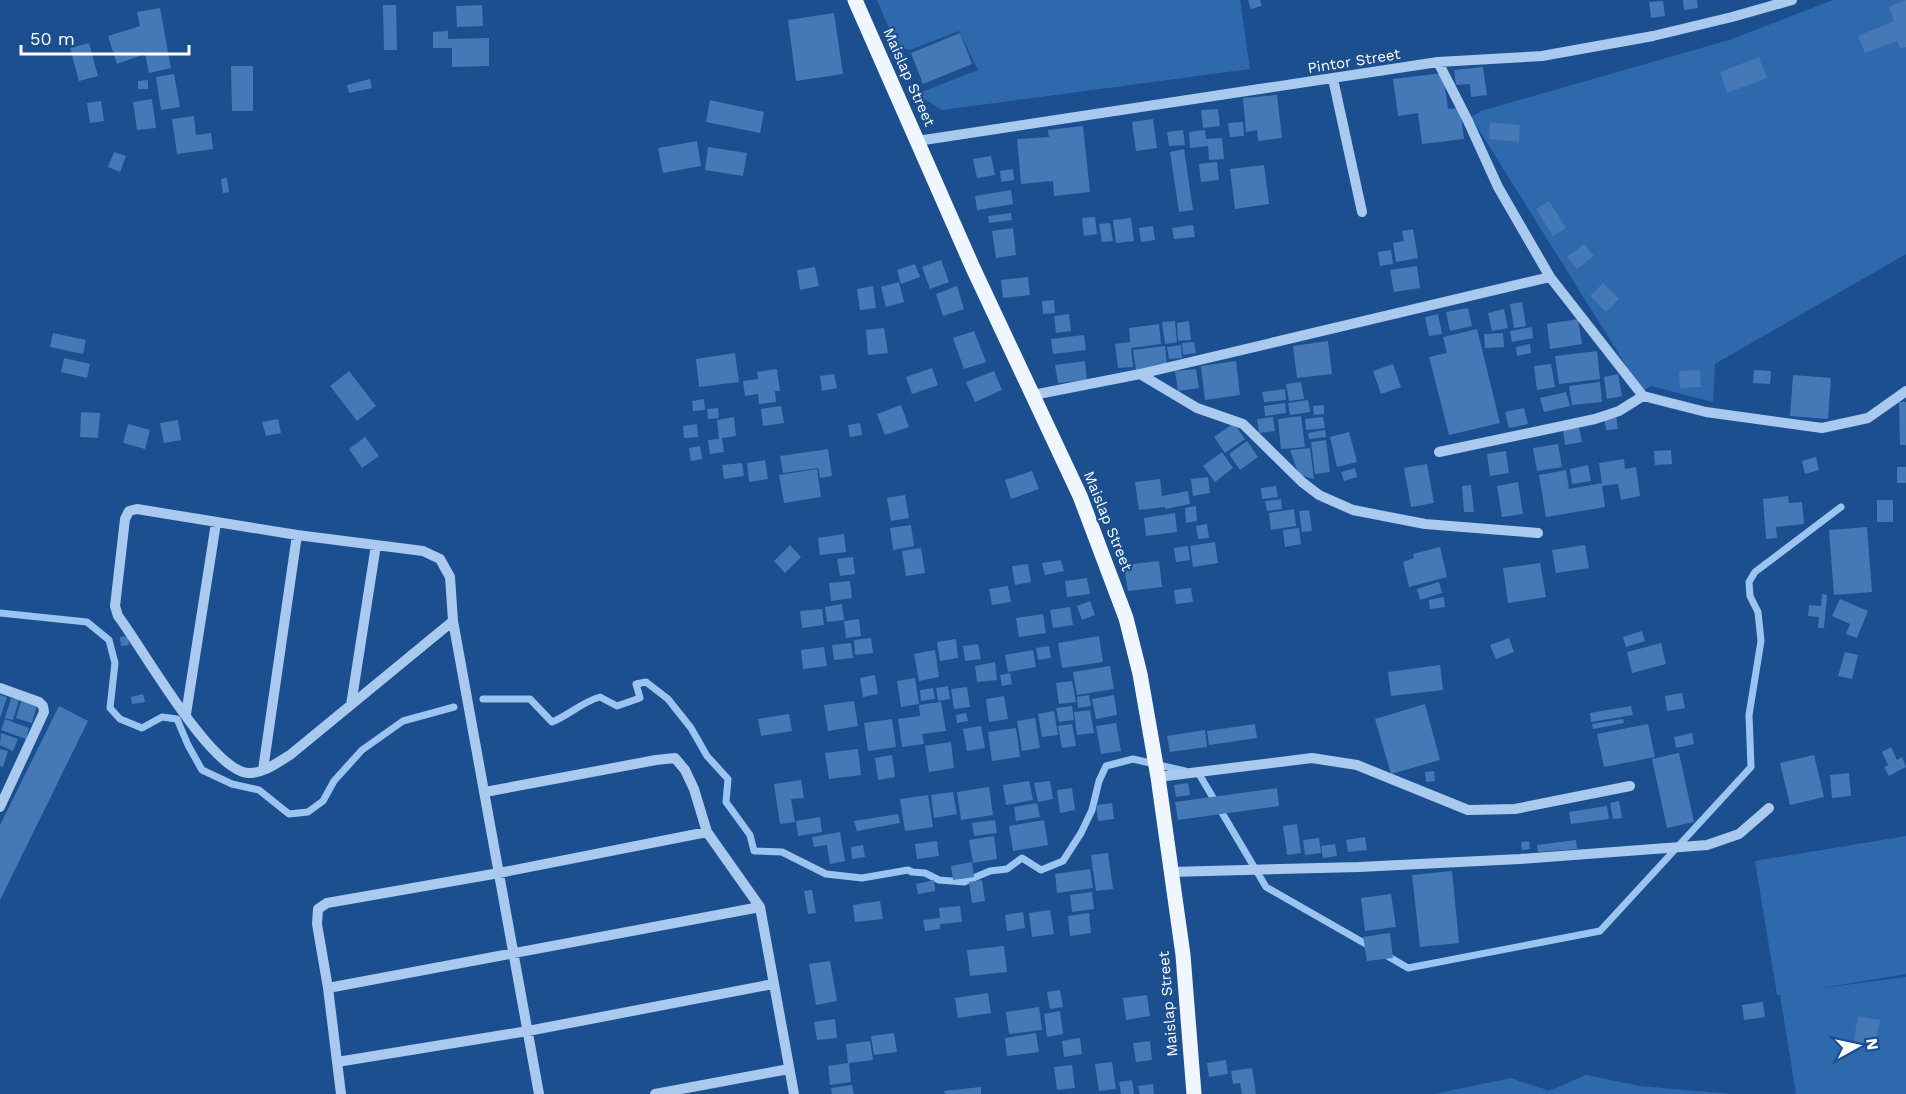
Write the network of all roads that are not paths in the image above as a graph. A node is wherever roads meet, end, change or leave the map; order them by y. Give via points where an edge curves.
1 (855, 0) edge
2 (1792, 0) edge
3 (1438, 62) junction
4 (1333, 80) junction
5 (917, 141) junction
6 (1362, 212) dead end
7 (1550, 278) junction
8 (1140, 374) junction
9 (1906, 391) edge
10 (1034, 395) junction
11 (1643, 396) junction
12 (1439, 452) dead end
13 (216, 523) junction
14 (1538, 533) dead end
15 (297, 535) junction
16 (376, 545) junction
17 (453, 621) junction
18 (0, 688) edge
19 (351, 705) junction
20 (186, 714) junction
21 (263, 770) junction
22 (1158, 777) junction
23 (5, 784) edge
24 (1630, 786) dead end
25 (485, 792) junction
26 (0, 807) edge
27 (1769, 808) dead end
28 (707, 832) junction
29 (1170, 872) junction
30 (499, 873) junction
31 (760, 907) junction
32 (514, 954) junction
33 (773, 984) junction
34 (328, 988) junction
35 (528, 1031) junction
36 (337, 1062) junction
37 (789, 1069) junction
38 (341, 1094) edge
39 (539, 1094) edge
40 (655, 1094) edge
41 (794, 1094) edge
42 (1194, 1094) edge

1 - 5 main road, Maislap Street
2 - 3 street, Pintor Street via 1653,36 1542,56
3 - 4 street, Pintor Street
3 - 7 street via 1498,187
4 - 5 street, Pintor Street
4 - 6 street
5 - 10 main road, Maislap Street
7 - 8 street
7 - 11 street
8 - 10 street
8 - 14 street via 1197,408 1243,424 1302,482 1319,495 1353,510 1425,524
9 - 11 street via 1868,418 1822,428 1706,412
10 - 22 main road, Maislap Street via 1080,496 1126,618
11 - 12 street via 1619,411 1595,419
13 - 15 street
13 - 20 street
13 - 20 street via 137,509 129,511 125,519 115,606 118,616
15 - 16 street
15 - 21 street
16 - 17 street via 423,551 440,559 450,577
16 - 19 street
17 - 19 street
17 - 25 street
18 - 23 street via 39,702 44,712
19 - 21 street via 290,755
20 - 21 street via 215,752 235,768 247,773
22 - 24 street via 1312,758 1357,765 1468,810 1515,809
22 - 29 main road, Maislap Street
23 - 26 street
25 - 28 street via 675,758 694,789
25 - 30 street
27 - 29 street via 1739,834 1707,845 1520,859
28 - 30 street
28 - 31 street
29 - 42 main road, Maislap Street via 1183,955
30 - 32 street
30 - 34 street via 327,903 318,909
31 - 32 street
31 - 33 street
32 - 34 street
32 - 35 street
33 - 35 street
33 - 37 street
34 - 36 street
35 - 36 street
35 - 39 street
36 - 38 street
37 - 40 street
37 - 41 street

